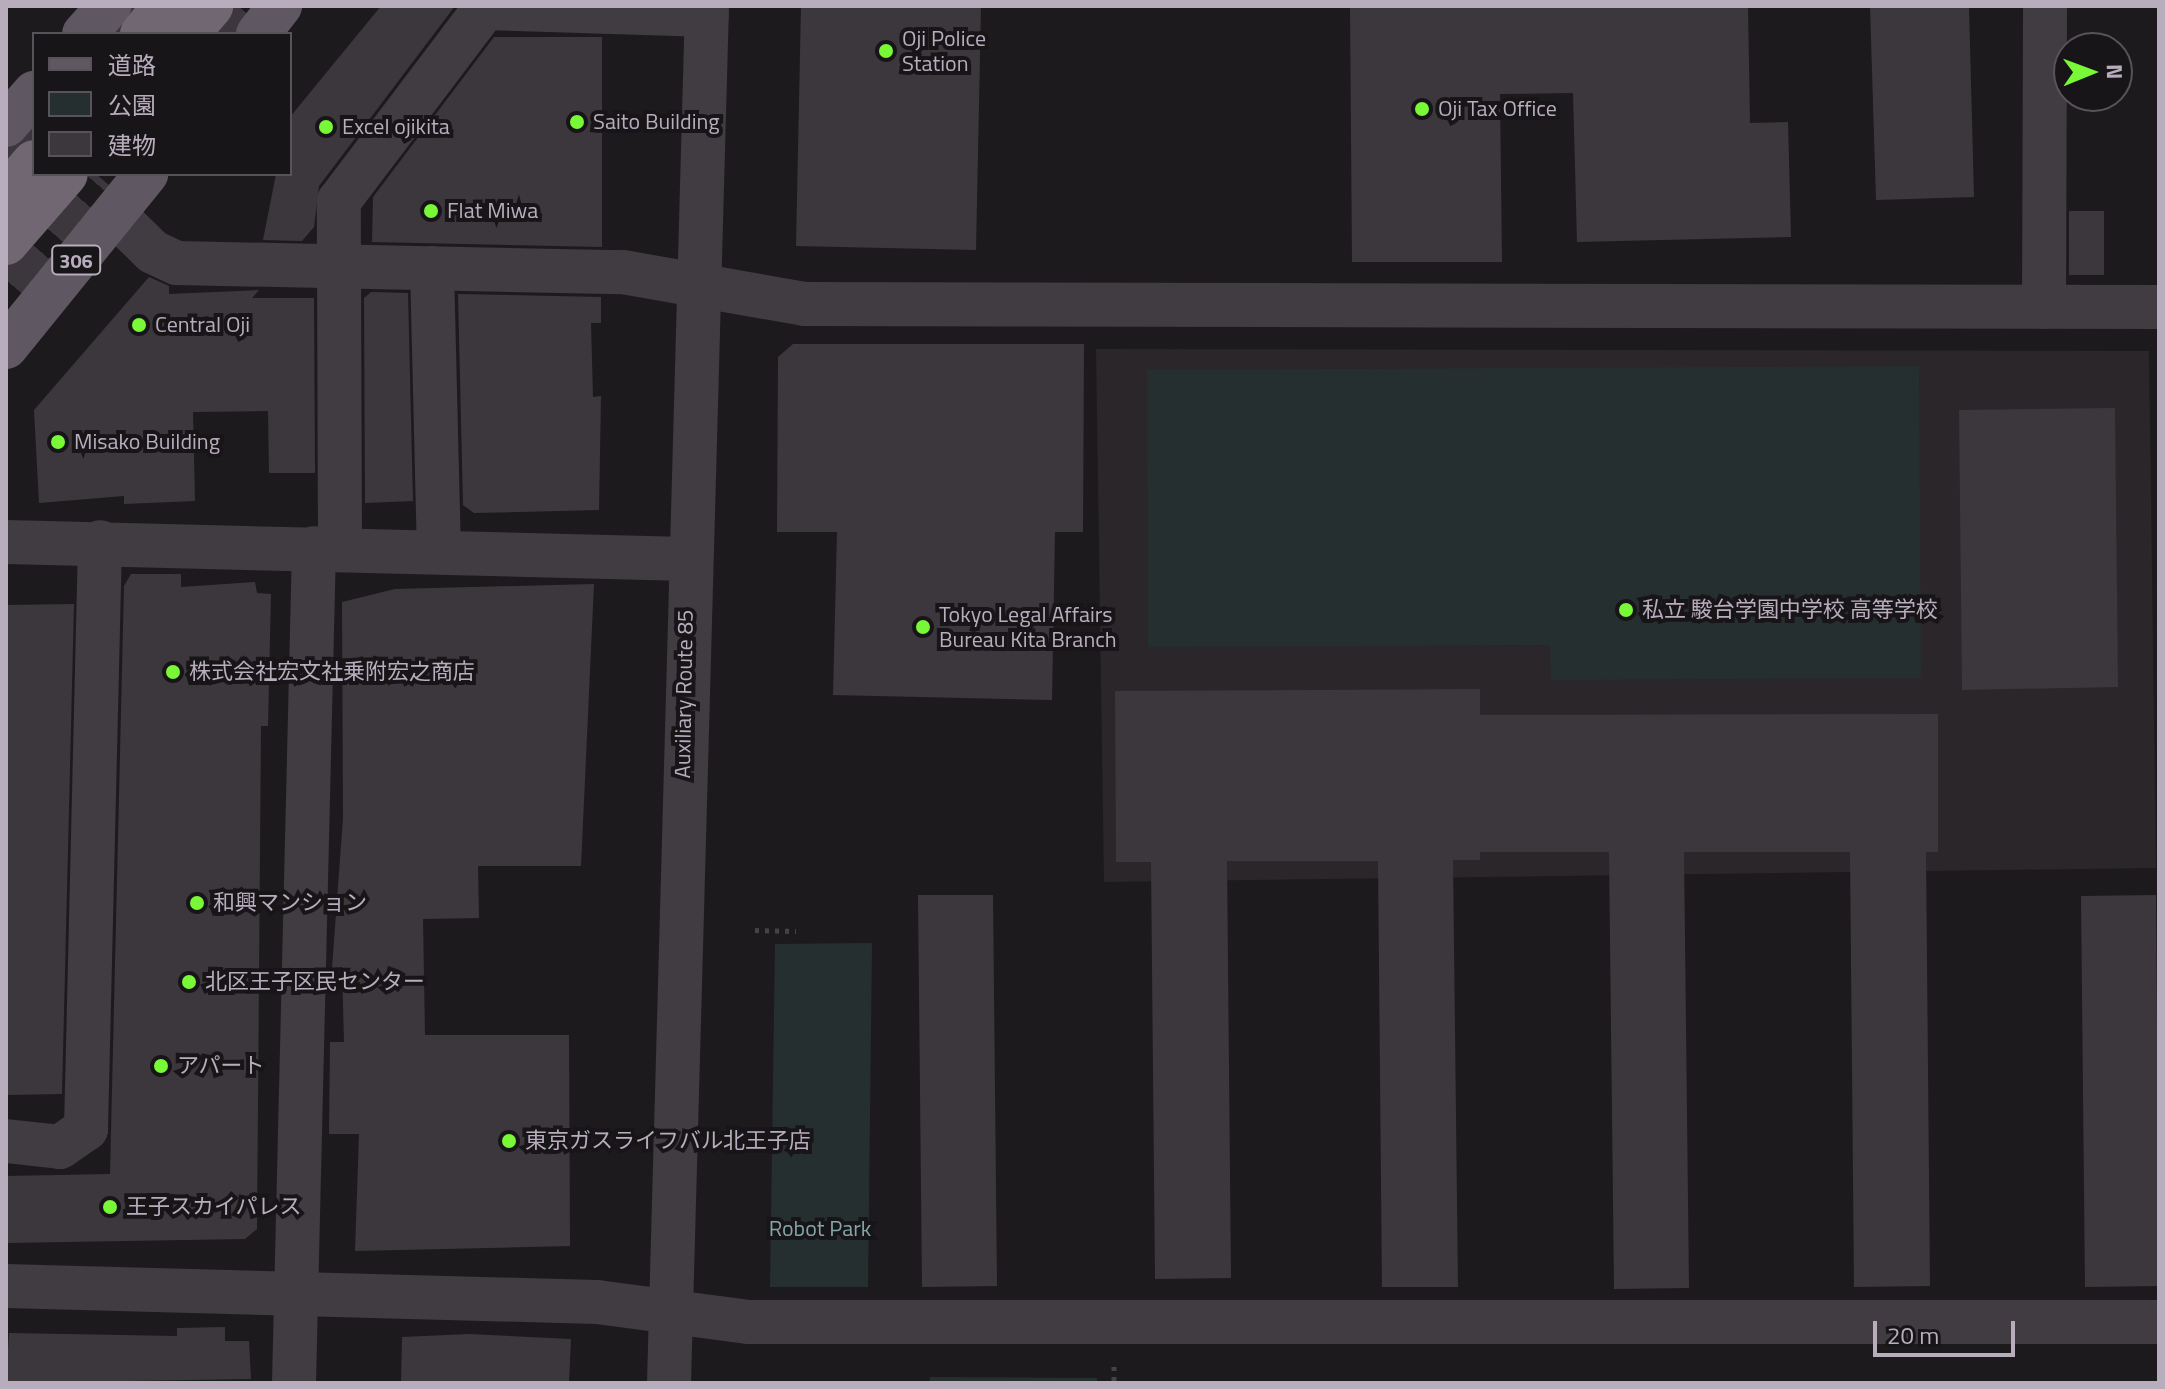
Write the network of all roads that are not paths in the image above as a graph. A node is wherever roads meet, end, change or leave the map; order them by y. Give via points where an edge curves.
1 (109, 6) edge
2 (165, 6) edge
3 (211, 6) edge
4 (280, 6) edge
5 (2045, 6) edge
6 (707, 11) edge
7 (86, 32) edge
8 (144, 32) edge
9 (189, 32) edge
10 (260, 32) edge
11 (32, 95) edge
12 (6, 125) edge
13 (32, 164) edge
14 (64, 176) edge
15 (144, 176) edge
16 (6, 195) edge
17 (114, 214) junction
18 (6, 243) edge
19 (339, 267) junction
20 (432, 268) junction
21 (699, 287) junction
22 (2044, 307) junction
23 (2159, 307) edge
24 (6, 347) edge
25 (6, 542) edge
26 (100, 542) junction
27 (327, 548) junction
28 (439, 552) junction
29 (687, 559) junction
30 (6, 1141) edge
31 (6, 1286) edge
32 (297, 1295) junction
33 (671, 1313) junction
34 (2159, 1322) edge
35 (294, 1383) edge
36 (669, 1383) edge

1 - 7 main road
2 - 8 highway
3 - 9 highway
4 - 10 main road
5 - 22 street
6 - 19 street via 485,8 339,201
6 - 21 street, Auxiliary Route 85
11 - 12 main road
13 - 16 highway
14 - 18 highway
15 - 17 main road, 306
17 - 19 street via 153,252 177,263
17 - 24 main road, 306
19 - 20 street
19 - 27 street
20 - 21 street via 623,272
20 - 28 street
21 - 22 street via 804,304
21 - 29 street, Auxiliary Route 85
22 - 23 street
25 - 26 street
26 - 27 street
26 - 30 street via 86,1129 60,1147
27 - 28 street
27 - 32 street
28 - 29 street
29 - 33 street, Auxiliary Route 85
31 - 32 street
32 - 33 street via 597,1302
32 - 35 street
33 - 34 street via 748,1322 1026,1325
33 - 36 street, Auxiliary Route 85

